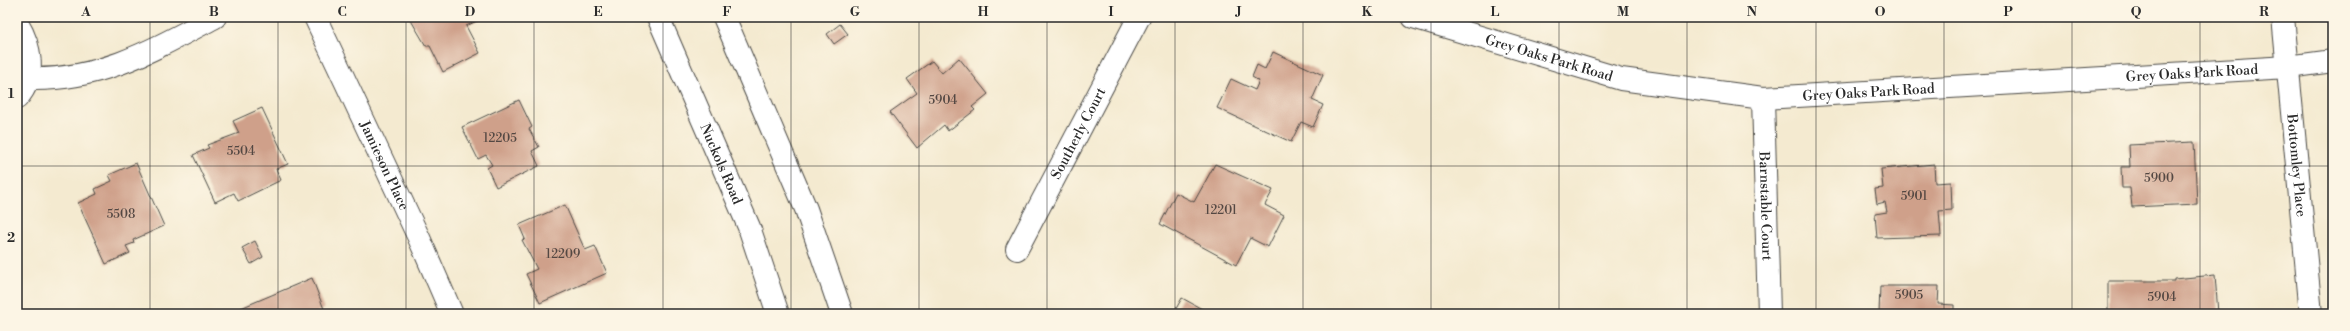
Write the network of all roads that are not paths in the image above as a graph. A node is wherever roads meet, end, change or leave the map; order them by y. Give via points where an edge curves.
1 (215, 17) edge
2 (315, 17) edge
3 (658, 17) edge
4 (724, 17) edge
5 (1139, 17) edge
6 (1413, 17) edge
7 (2283, 17) edge
8 (17, 23) edge
9 (2333, 61) edge
10 (2288, 67) junction
11 (28, 78) junction
12 (17, 98) edge
13 (1763, 98) junction
14 (1017, 249) dead end
15 (452, 314) edge
16 (778, 314) edge
17 (842, 314) edge
18 (1769, 314) edge
19 (2311, 314) edge

1 - 11 street via 160,46 98,72 56,79
2 - 15 street, Jamieson Place
3 - 16 street, Nuckols Road via 749,227
4 - 17 street via 806,208
5 - 14 street, Southerly Court
6 - 13 street, Grey Oaks Park Road via 1429,24 1621,79
7 - 10 street, Bottomley Place
8 - 11 street via 26,38 30,58
9 - 10 street, Grey Oaks Park Road
10 - 13 street, Grey Oaks Park Road
10 - 19 street, Bottomley Place
11 - 12 street
13 - 18 street, Barnstable Court

